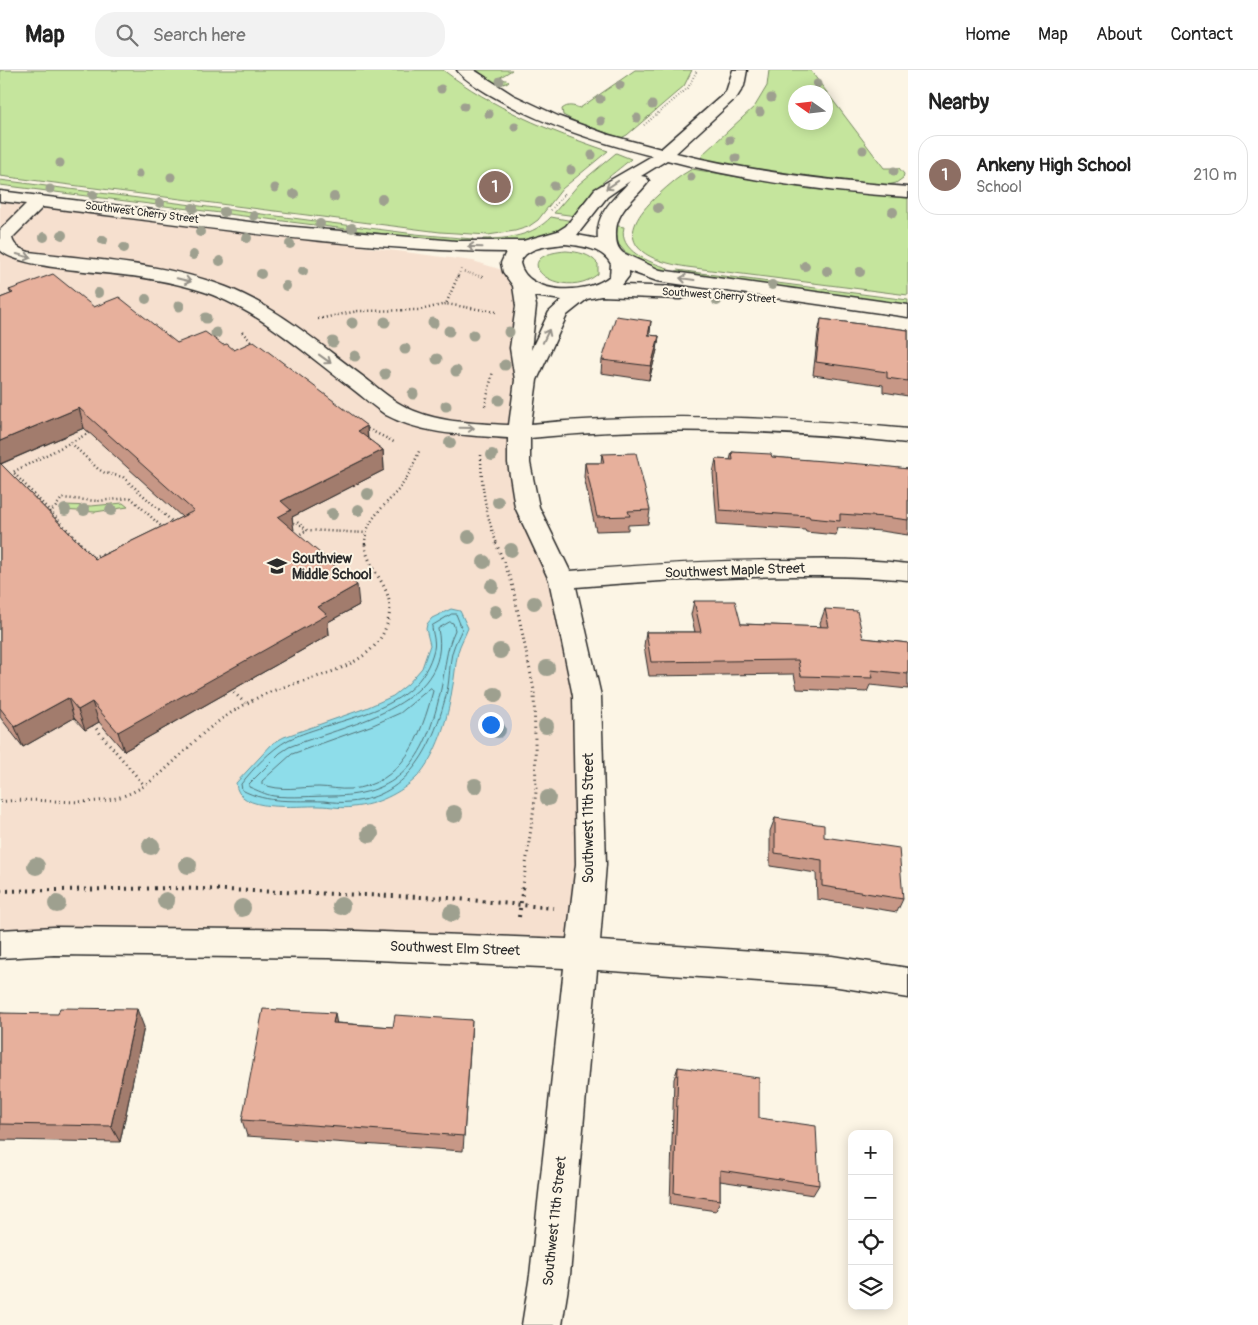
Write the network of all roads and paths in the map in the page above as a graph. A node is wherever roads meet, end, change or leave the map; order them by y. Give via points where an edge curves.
1 (464, 70) edge
2 (697, 70) edge
3 (740, 70) edge
4 (640, 128) dead end
5 (659, 158) junction
6 (908, 192) edge
7 (0, 196) edge
8 (40, 200) junction
9 (283, 231) junction
10 (549, 240) junction
11 (524, 247) junction
12 (613, 254) junction
13 (460, 271) junction
14 (494, 272) junction
15 (600, 290) junction
16 (580, 295) junction
17 (839, 302) junction
18 (446, 304) junction
19 (908, 311) edge
20 (504, 314) dead end
21 (312, 320) dead end
22 (262, 342) dead end
23 (254, 345) edge
24 (494, 361) dead end
25 (526, 380) junction
26 (481, 428) junction
27 (94, 431) edge
28 (519, 432) junction
29 (908, 436) edge
30 (71, 442) junction
31 (420, 449) dead end
32 (26, 485) junction
33 (20, 488) edge
34 (50, 511) junction
35 (44, 514) edge
36 (289, 526) edge
37 (164, 529) edge
38 (180, 529) edge
39 (307, 530) junction
40 (366, 533) junction
41 (293, 538) edge
42 (115, 552) edge
43 (93, 557) junction
44 (87, 560) edge
45 (99, 563) edge
46 (908, 572) edge
47 (562, 580) junction
48 (226, 685) edge
49 (246, 704) junction
50 (93, 725) edge
51 (144, 785) junction
52 (0, 802) edge
53 (0, 891) edge
54 (520, 906) junction
55 (586, 910) junction
56 (0, 944) edge
57 (515, 950) junction
58 (581, 955) junction
59 (908, 983) edge
60 (542, 1325) edge

1 - 5 street via 489,88 548,118
2 - 4 path via 688,88
3 - 5 street via 732,94
5 - 6 street via 786,180
5 -> 10 street via 601,192 572,230
5 - 12 street via 610,214 605,231
7 - 8 street, Southwest Cherry Street
8 - 9 street, Southwest Cherry Street
8 -> 26 street via 3,237 3,243 12,252 28,257 139,271 220,291 265,314 394,410 424,422 455,428
11 -> 9 street, Southwest Cherry Street via 456,246
9 - 14 street, Southwest Cherry Street
10 - 11 street, Southwest Cherry Street
10 - 12 street, Southwest Cherry Street via 581,240
11 - 14 street via 514,254 510,263
12 - 15 street via 621,266 620,276
17 -> 12 street, Southwest Cherry Street via 657,275
13 - 14 path
13 - 14 path via 483,276
13 - 18 path
14 - 16 street, Southwest Cherry Street via 548,293
14 - 25 street, Southwest 11th Street via 526,306 520,348
15 - 16 street
15 - 17 street, Southwest Cherry Street
25 -> 16 street, Southwest 11th Street via 558,312
17 - 19 street, Southwest Cherry Street
18 - 20 path
18 - 21 path via 420,310 358,311
22 - 23 path
24 - 26 path
25 - 28 street, Southwest 11th Street
26 - 28 street
26 - 54 path via 481,470 488,522 512,583 534,690 536,792
27 - 30 path
28 - 29 street via 580,426 700,422 829,428
28 - 47 street, Southwest 11th Street via 519,463 527,506
30 - 32 path via 13,472
30 - 38 path via 98,469 123,477
31 - 40 path via 401,486 379,511
32 - 33 path
32 - 34 path
34 - 35 path
34 - 37 path via 62,498 131,498
34 - 43 path
36 - 39 path via 297,522
39 - 40 path
39 - 41 path
40 - 49 path via 365,544 390,602 389,621 382,636 373,648 350,663
42 - 43 path
43 - 44 path
43 - 45 path
46 - 47 street, Southwest Maple Street via 880,568 772,568 653,572
47 - 55 street, Southwest 11th Street via 587,696 591,864
48 - 49 path
49 - 51 path via 207,731
50 - 51 path
51 - 52 path via 122,796 103,800 30,798
53 - 54 path via 172,888 449,898
54 - 55 path
54 - 57 path
55 - 58 street, Southwest 11th Street
56 - 57 street, Southwest Elm Street via 54,940
57 - 58 street, Southwest Elm Street
58 - 59 street, Southwest Elm Street via 832,971
58 - 60 street, Southwest 11th Street via 550,1275

